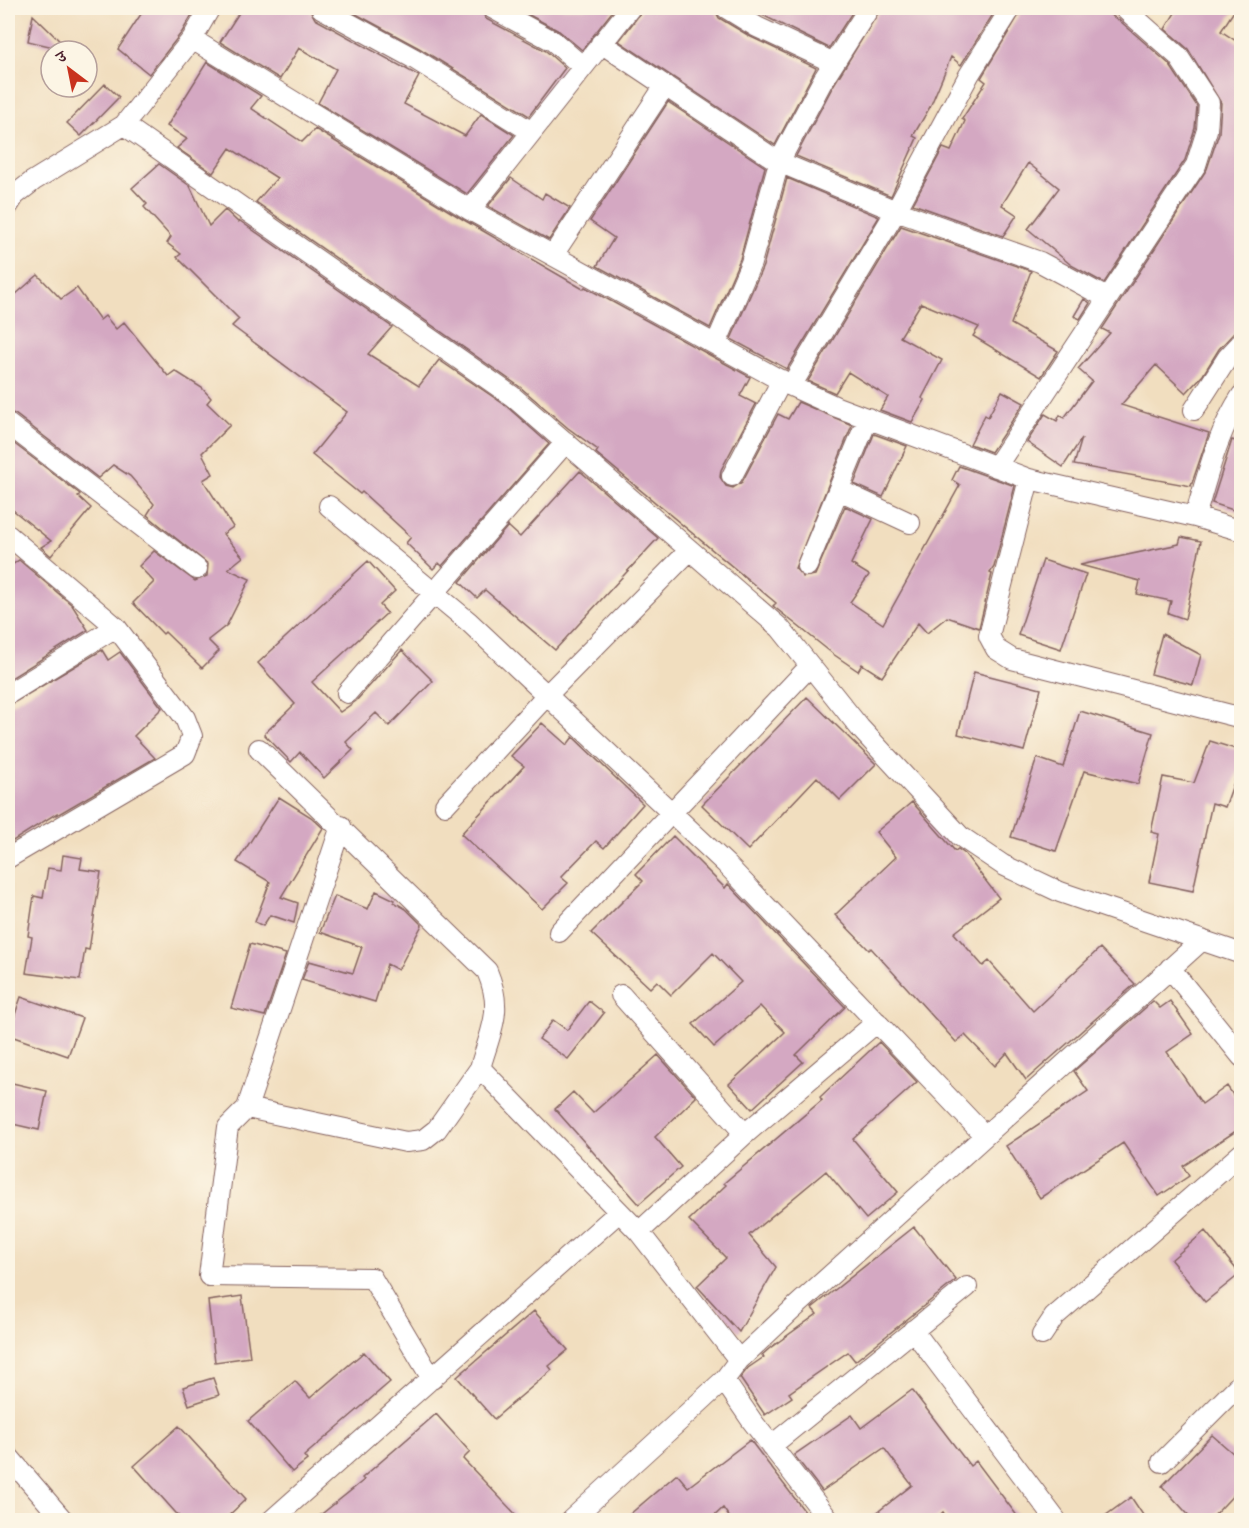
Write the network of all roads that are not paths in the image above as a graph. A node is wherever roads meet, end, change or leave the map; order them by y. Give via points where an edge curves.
1 (210, 8) edge
2 (321, 8) edge
3 (492, 8) edge
4 (630, 8) edge
5 (726, 8) edge
6 (869, 8) edge
7 (1011, 8) edge
8 (1124, 8) edge
9 (192, 39) junction
10 (601, 43) junction
11 (834, 63) junction
12 (582, 66) junction
13 (664, 87) junction
14 (124, 125) junction
15 (530, 131) junction
16 (779, 162) junction
17 (8, 206) edge
18 (470, 210) junction
19 (896, 211) junction
20 (553, 255) junction
21 (1107, 298) junction
22 (1242, 342) edge
23 (716, 344) junction
24 (1234, 362) edge
25 (787, 383) junction
26 (1242, 395) edge
27 (1194, 410) dead end
28 (868, 418) junction
29 (8, 424) edge
30 (566, 442) junction
31 (996, 468) junction
32 (732, 476) dead end
33 (1029, 479) junction
34 (839, 490) junction
35 (329, 506) dead end
36 (1195, 517) junction
37 (910, 523) dead end
38 (1242, 531) edge
39 (8, 535) edge
40 (690, 550) junction
41 (807, 566) dead end
42 (197, 569) dead end
43 (432, 592) junction
44 (116, 627) junction
45 (810, 666) junction
46 (347, 693) dead end
47 (8, 694) edge
48 (547, 695) junction
49 (1242, 718) edge
50 (259, 749) dead end
51 (445, 805) dead end
52 (672, 813) junction
53 (341, 826) junction
54 (8, 858) edge
55 (558, 932) dead end
56 (1202, 940) junction
57 (1242, 954) edge
58 (1170, 968) junction
59 (621, 995) dead end
60 (877, 1022) junction
61 (1242, 1057) edge
62 (480, 1068) junction
63 (247, 1108) junction
64 (745, 1134) junction
65 (985, 1136) junction
66 (1242, 1153) edge
67 (619, 1212) junction
68 (639, 1232) junction
69 (967, 1287) dead end
70 (913, 1330) junction
71 (1042, 1335) dead end
72 (740, 1360) junction
73 (432, 1379) junction
74 (724, 1380) junction
75 (1242, 1382) edge
76 (771, 1446) junction
77 (8, 1456) edge
78 (1162, 1462) dead end
79 (63, 1521) edge
80 (272, 1521) edge
81 (571, 1521) edge
82 (829, 1521) edge
83 (1056, 1521) edge

1 - 9 street
2 - 15 street via 412,58
3 - 12 street via 553,41
4 - 10 street
5 - 11 street
6 - 11 street
7 - 19 street via 969,75
8 - 21 street via 1178,56 1209,103 1207,130 1196,165
9 - 14 street
9 - 18 street
10 - 12 street
10 - 13 street
11 - 16 street
12 - 15 street
13 - 16 street
13 - 20 street
14 - 17 street via 33,181
14 - 30 street via 512,396
15 - 18 street
16 - 19 street
16 - 23 street via 751,263
18 - 20 street
19 - 21 street via 1040,262
19 - 25 street
20 - 23 street
21 - 31 street
22 - 24 street
23 - 25 street
24 - 27 street
25 - 28 street
25 - 32 street
26 - 36 street via 1214,450
28 - 31 street
28 - 34 street
29 - 42 street
30 - 40 street
30 - 43 street
31 - 33 street
33 - 36 street
33 - 49 street via 989,636 996,649 1012,659
34 - 37 street
34 - 41 street
35 - 43 street
36 - 38 street
39 - 44 street
40 - 45 street via 780,628
40 - 48 street
43 - 46 street
43 - 48 street
44 - 47 street
44 - 54 street via 185,718 192,736 185,754
45 - 52 street
45 - 56 street via 860,728 960,836 1003,865 1060,892
48 - 51 street
48 - 52 street
50 - 53 street
52 - 55 street
52 - 60 street
53 - 62 street via 487,971 496,992 497,1010
53 - 63 street
56 - 57 street
56 - 58 street
58 - 61 street
58 - 65 street
59 - 64 street
60 - 64 street
60 - 65 street
62 - 63 street via 436,1129 423,1140 406,1142
62 - 67 street
63 - 73 street via 228,1127 209,1276 372,1278
64 - 68 street
65 - 72 street
66 - 71 street via 1054,1317
67 - 68 street
67 - 73 street
68 - 72 street
69 - 70 street
70 - 76 street
70 - 83 street
72 - 74 street
73 - 80 street
74 - 76 street
74 - 81 street
75 - 78 street
76 - 82 street
77 - 79 street

